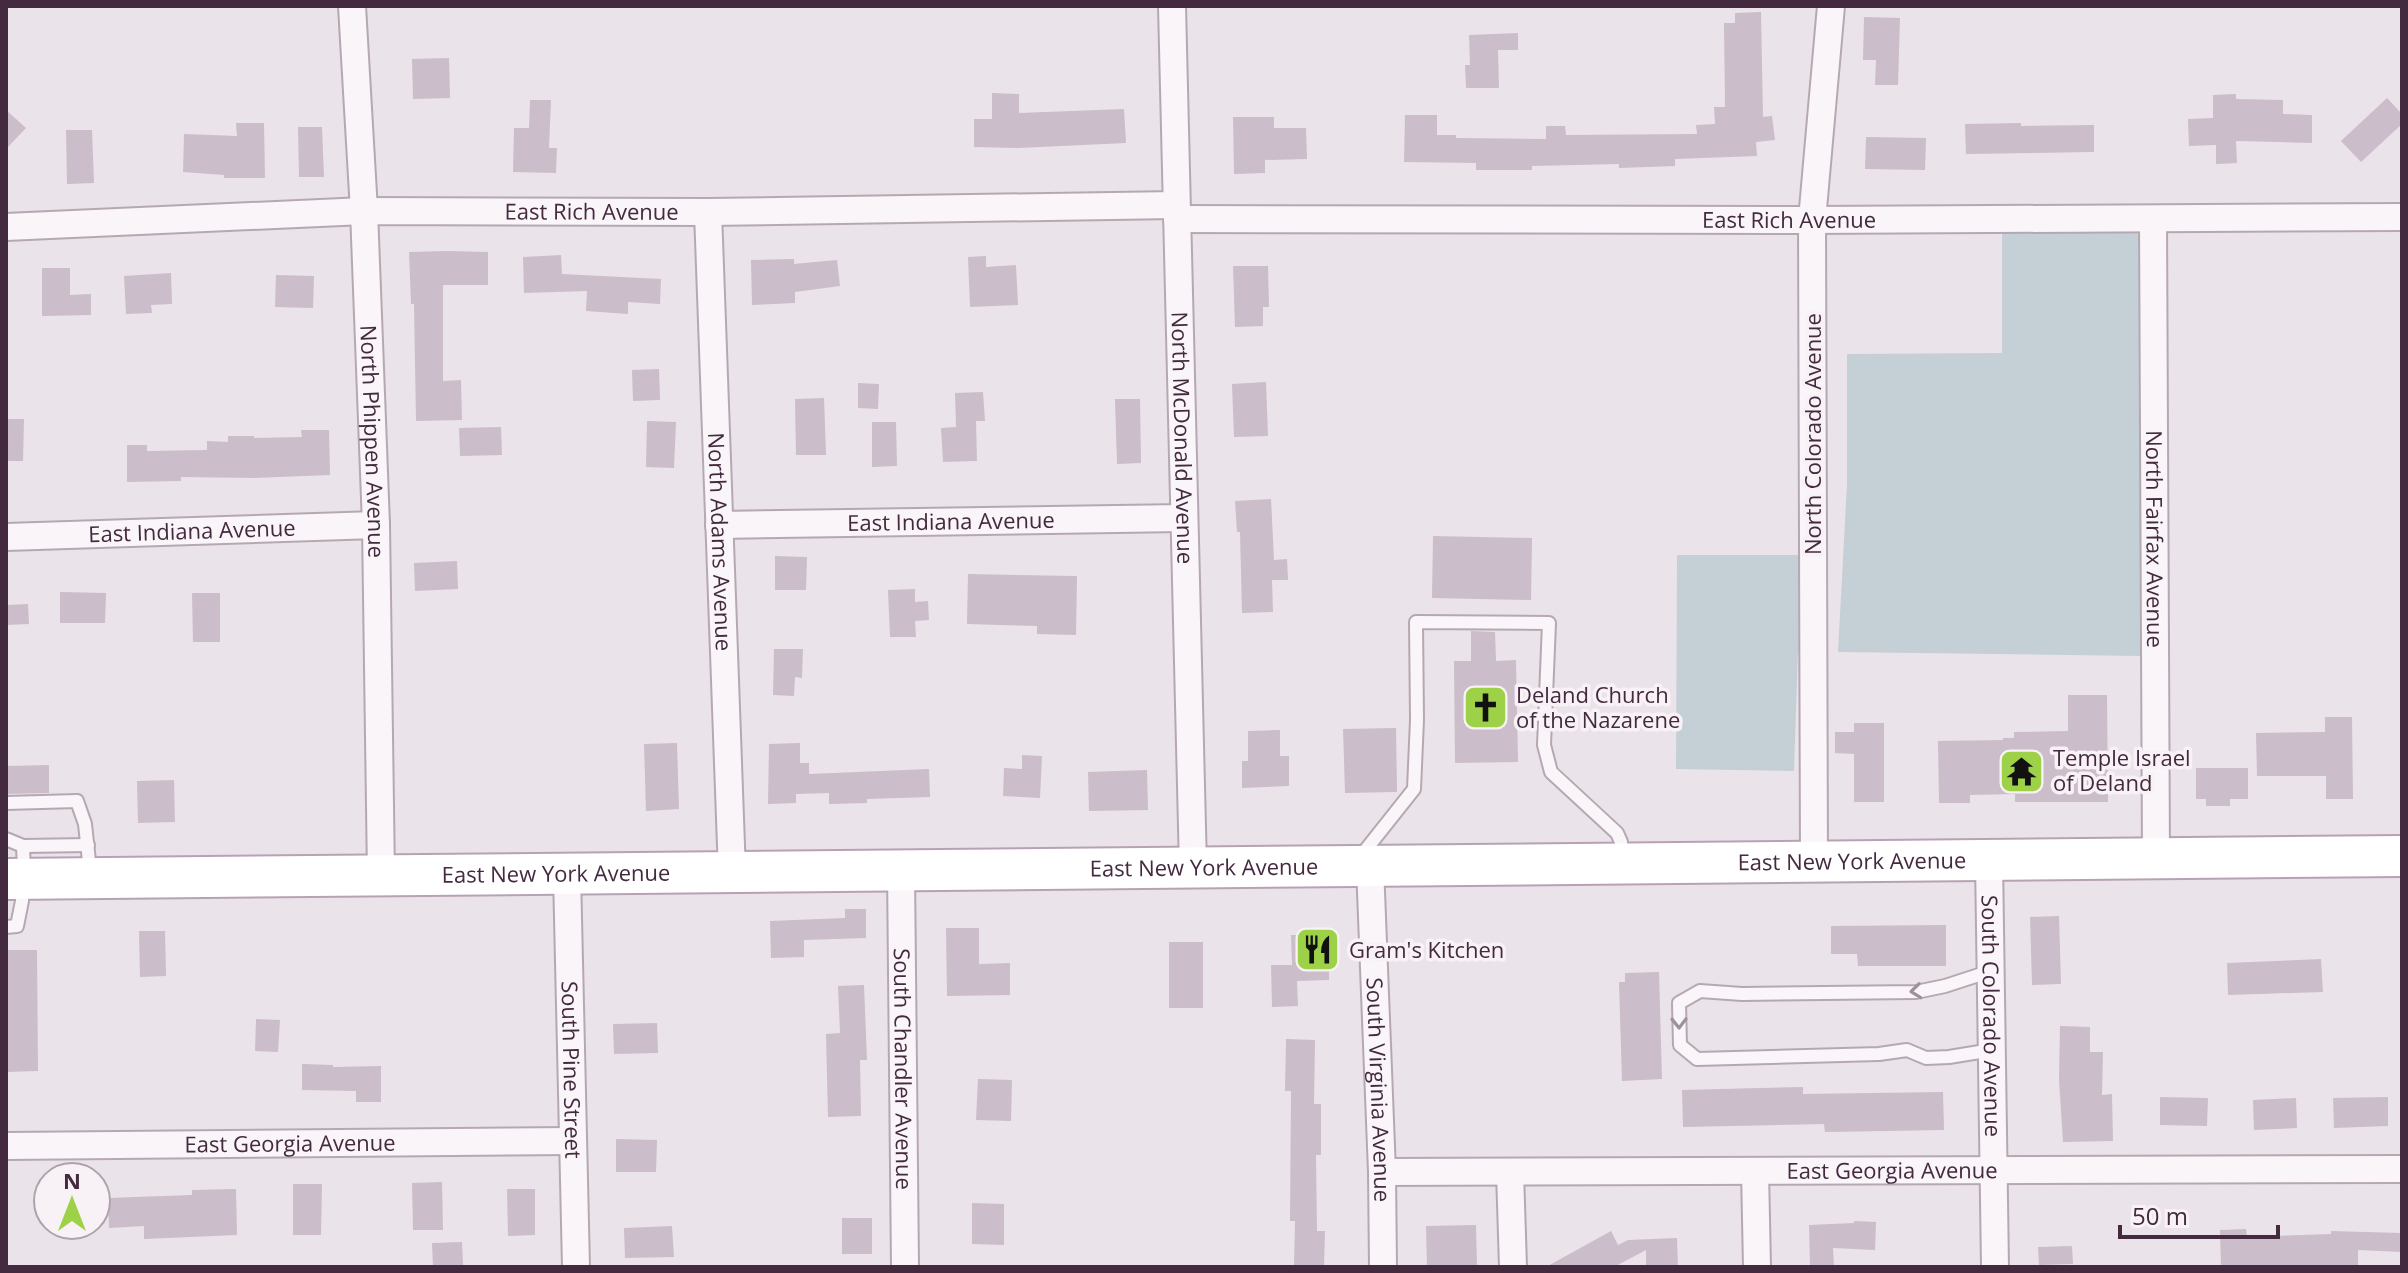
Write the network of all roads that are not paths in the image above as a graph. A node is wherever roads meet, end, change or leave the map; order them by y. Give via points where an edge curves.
1 (352, 6) edge
2 (1172, 6) edge
3 (1831, 6) edge
4 (364, 211) junction
5 (708, 212) junction
6 (1176, 212) junction
7 (2402, 217) edge
8 (2153, 219) junction
9 (1812, 220) junction
10 (6, 227) edge
11 (1183, 518) junction
12 (376, 525) junction
13 (719, 525) junction
14 (6, 537) edge
15 (6, 803) edge
16 (6, 839) edge
17 (2402, 856) edge
18 (2156, 858) junction
19 (1989, 860) junction
20 (89, 862) junction
21 (1814, 863) junction
22 (1622, 865) junction
23 (1362, 866) junction
24 (1193, 868) junction
25 (19, 871) edge
26 (901, 871) junction
27 (732, 873) junction
28 (567, 874) junction
29 (381, 876) junction
30 (6, 927) edge
31 (1991, 971) junction
32 (1992, 1050) junction
33 (573, 1141) junction
34 (6, 1146) edge
35 (2402, 1169) edge
36 (1994, 1170) junction
37 (1755, 1171) junction
38 (1382, 1172) junction
39 (1510, 1172) junction
40 (576, 1267) edge
41 (905, 1267) edge
42 (1383, 1267) edge
43 (1513, 1267) edge
44 (1757, 1267) edge
45 (1995, 1267) edge

1 - 4 street, North Phippen Avenue
2 - 6 street, North McDonald Avenue
3 - 9 street, North Colorado Avenue
4 - 5 street, East Rich Avenue
4 - 10 street, East Rich Avenue
4 - 12 street, North Phippen Avenue
5 - 6 street, East Rich Avenue
5 - 13 street, North Adams Avenue
6 - 9 street, East Rich Avenue
6 - 11 street, North McDonald Avenue
7 - 8 street, East Rich Avenue
8 - 9 street, East Rich Avenue
8 - 18 street, North Fairfax Avenue
9 - 21 street, North Colorado Avenue
11 - 13 street, East Indiana Avenue
11 - 24 street, North McDonald Avenue
12 - 14 street, East Indiana Avenue
12 - 29 street, North Phippen Avenue
13 - 27 street, North Adams Avenue
15 - 20 lane via 77,801
16 - 25 lane
17 - 18 main road, East New York Avenue
18 - 19 main road, East New York Avenue
19 - 21 main road, East New York Avenue
19 - 31 street, South Colorado Avenue
20 - 25 main road, East New York Avenue
20 - 29 main road, East New York Avenue
21 - 22 main road, East New York Avenue
22 - 23 main road, East New York Avenue
22 - 23 lane via 1617,833 1551,772 1544,745 1549,623 1416,622 1414,789
23 - 24 main road, East New York Avenue
23 - 38 street, South Virginia Avenue
24 - 26 main road, East New York Avenue
25 - 30 lane via 22,901 17,926
26 - 27 main road, East New York Avenue
26 - 41 street, South Chandler Avenue
27 - 28 main road, East New York Avenue
28 - 29 main road, East New York Avenue
28 - 33 street, South Pine Street
31 - 32 street, South Colorado Avenue
31 -> 32 lane via 1916,992 1700,991 1679,1003 1680,1045 1697,1059 1907,1050 1926,1058
32 - 36 street, South Colorado Avenue
33 - 34 street, East Georgia Avenue
33 - 40 street, South Pine Street
35 - 36 street, East Georgia Avenue
36 - 37 street, East Georgia Avenue
36 - 45 street, South Colorado Avenue
37 - 39 street, East Georgia Avenue
37 - 44 street
38 - 39 street, East Georgia Avenue
38 - 42 street, South Virginia Avenue
39 - 43 street

